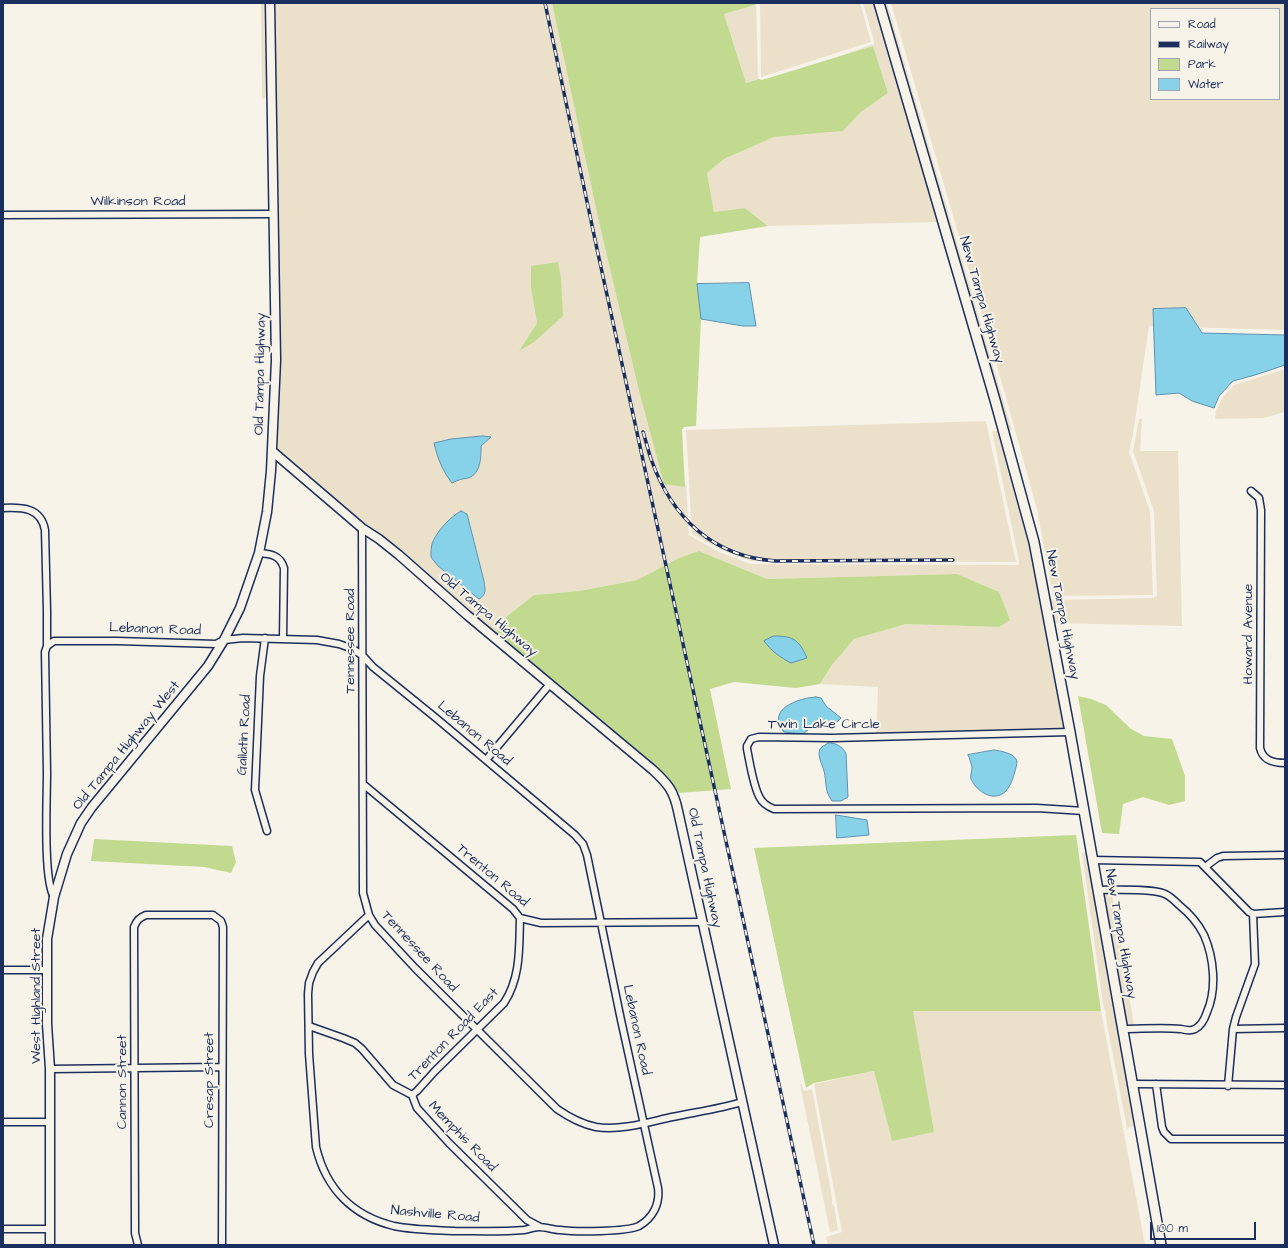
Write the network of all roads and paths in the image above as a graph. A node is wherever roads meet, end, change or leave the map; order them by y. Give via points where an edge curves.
1 (270, 3) edge
2 (879, 3) edge
3 (273, 214) junction
4 (3, 215) edge
5 (272, 451) junction
6 (1252, 490) dead end
7 (3, 508) edge
8 (362, 528) junction
9 (259, 552) junction
10 (265, 638) junction
11 (283, 639) junction
12 (224, 640) junction
13 (47, 646) junction
14 (362, 656) junction
15 (550, 684) junction
16 (1070, 732) junction
17 (486, 760) junction
18 (1285, 763) edge
19 (363, 784) junction
20 (1084, 811) junction
21 (267, 831) dead end
22 (1285, 855) edge
23 (1092, 860) junction
24 (1204, 867) junction
25 (1098, 890) junction
26 (54, 897) junction
27 (1285, 912) edge
28 (1254, 914) junction
29 (369, 915) junction
30 (520, 918) junction
31 (138, 920) joint
32 (702, 922) junction
33 (601, 923) junction
34 (3, 970) edge
35 (47, 970) junction
36 (309, 1026) junction
37 (1285, 1028) edge
38 (477, 1029) junction
39 (1123, 1029) junction
40 (1234, 1029) junction
41 (135, 1067) junction
42 (222, 1067) junction
43 (50, 1069) junction
44 (1133, 1084) junction
45 (1156, 1084) junction
46 (1285, 1085) edge
47 (1228, 1086) junction
48 (412, 1095) junction
49 (742, 1102) junction
50 (3, 1122) edge
51 (49, 1122) junction
52 (644, 1123) junction
53 (1285, 1138) edge
54 (540, 1227) junction
55 (3, 1229) edge
56 (50, 1229) junction
57 (50, 1245) edge
58 (138, 1245) edge
59 (222, 1245) edge
60 (774, 1245) edge
61 (1161, 1245) edge

1 - 3 main road, Old Tampa Highway
2 - 16 main road, New Tampa Highway via 1021,492 1043,583
3 - 4 street, Wilkinson Road
3 - 5 main road, Old Tampa Highway via 276,360
5 - 8 main road, Old Tampa Highway
5 - 9 main road, Old Tampa Highway West via 267,512
6 - 18 street, Howard Avenue via 1259,498 1261,510 1260,748 1261,753 1269,760
7 - 13 street, West Highland Street via 28,510 41,518 44,524
8 - 14 street, Tennessee Road
8 - 15 main road, Old Tampa Highway via 380,539
9 - 11 street via 278,557 284,568
9 - 12 main road, Old Tampa Highway West via 240,608
10 - 11 street, Lebanon Road
10 - 12 street, Lebanon Road
10 - 21 street, Gallatin Road via 260,676 255,790
11 - 14 street, Lebanon Road via 325,640 353,649
12 - 13 street, Lebanon Road via 216,644 54,641
12 - 26 main road, Old Tampa Highway West via 208,666 81,823 67,854
13 - 26 street, West Highland Street via 47,827 49,883
14 - 17 street, Lebanon Road
14 - 19 street, Tennessee Road
15 - 17 street
15 - 32 main road, Old Tampa Highway via 653,770 671,789
16 - 20 main road, New Tampa Highway
16 - 20 street, Twin Lake Circle via 832,738 759,737 751,739 747,749 760,799 774,809 1037,808
17 - 33 street, Lebanon Road via 576,835 583,844
19 - 29 street, Tennessee Road via 363,893
19 - 30 street, Trenton Road via 513,909
20 - 23 main road, New Tampa Highway
22 - 24 street via 1223,856
23 - 24 street via 1200,862
23 - 25 main road, New Tampa Highway
24 - 28 street
25 - 39 main road, New Tampa Highway
25 - 39 street via 1141,890 1167,895 1197,924 1204,935 1211,961 1212,996 1199,1027 1193,1030
26 - 35 main road, West Highland Street via 47,939
27 - 28 street
28 - 40 street via 1254,969
29 - 36 street, Nashville Road via 318,963 313,972 308,994
29 - 38 street, Tennessee Road via 375,925
30 - 33 street, Trenton Road via 542,923
30 - 38 street, Trenton Road East via 514,984 504,1003
31 - 41 street, Cannon Street via 134,927
31 - 42 street, Cresap Street via 146,915 213,915 221,921
32 - 33 street, Trenton Road
32 - 49 main road, Old Tampa Highway
33 - 52 street, Lebanon Road
34 - 35 street
35 - 43 main road, West Highland Street
36 - 48 street, Memphis Road via 355,1043 393,1086
36 - 54 street, Nashville Road via 309,1054 319,1161 324,1173 348,1203 379,1221 401,1227 487,1231
37 - 40 street
38 - 48 street, Trenton Road East
38 - 52 street, Tennessee Road via 569,1117 597,1127 612,1128
39 - 44 main road, New Tampa Highway
40 - 47 street
41 - 42 street
41 - 43 street
41 - 58 street, Cannon Street via 135,1233
42 - 59 street, Cresap Street
43 - 51 main road, West Highland Street
44 - 45 street
44 - 61 main road, New Tampa Highway
45 - 47 street
45 - 53 street via 1162,1127 1171,1139
46 - 47 street
48 - 54 street, Memphis Road via 418,1108 449,1143 527,1220
49 - 52 street, Tennessee Road
49 - 60 main road, Old Tampa Highway
50 - 51 street
51 - 56 main road, West Highland Street
52 - 54 street, Nashville Road via 659,1195 654,1212 648,1219 632,1228 561,1230
55 - 56 street
56 - 57 main road, West Highland Street

